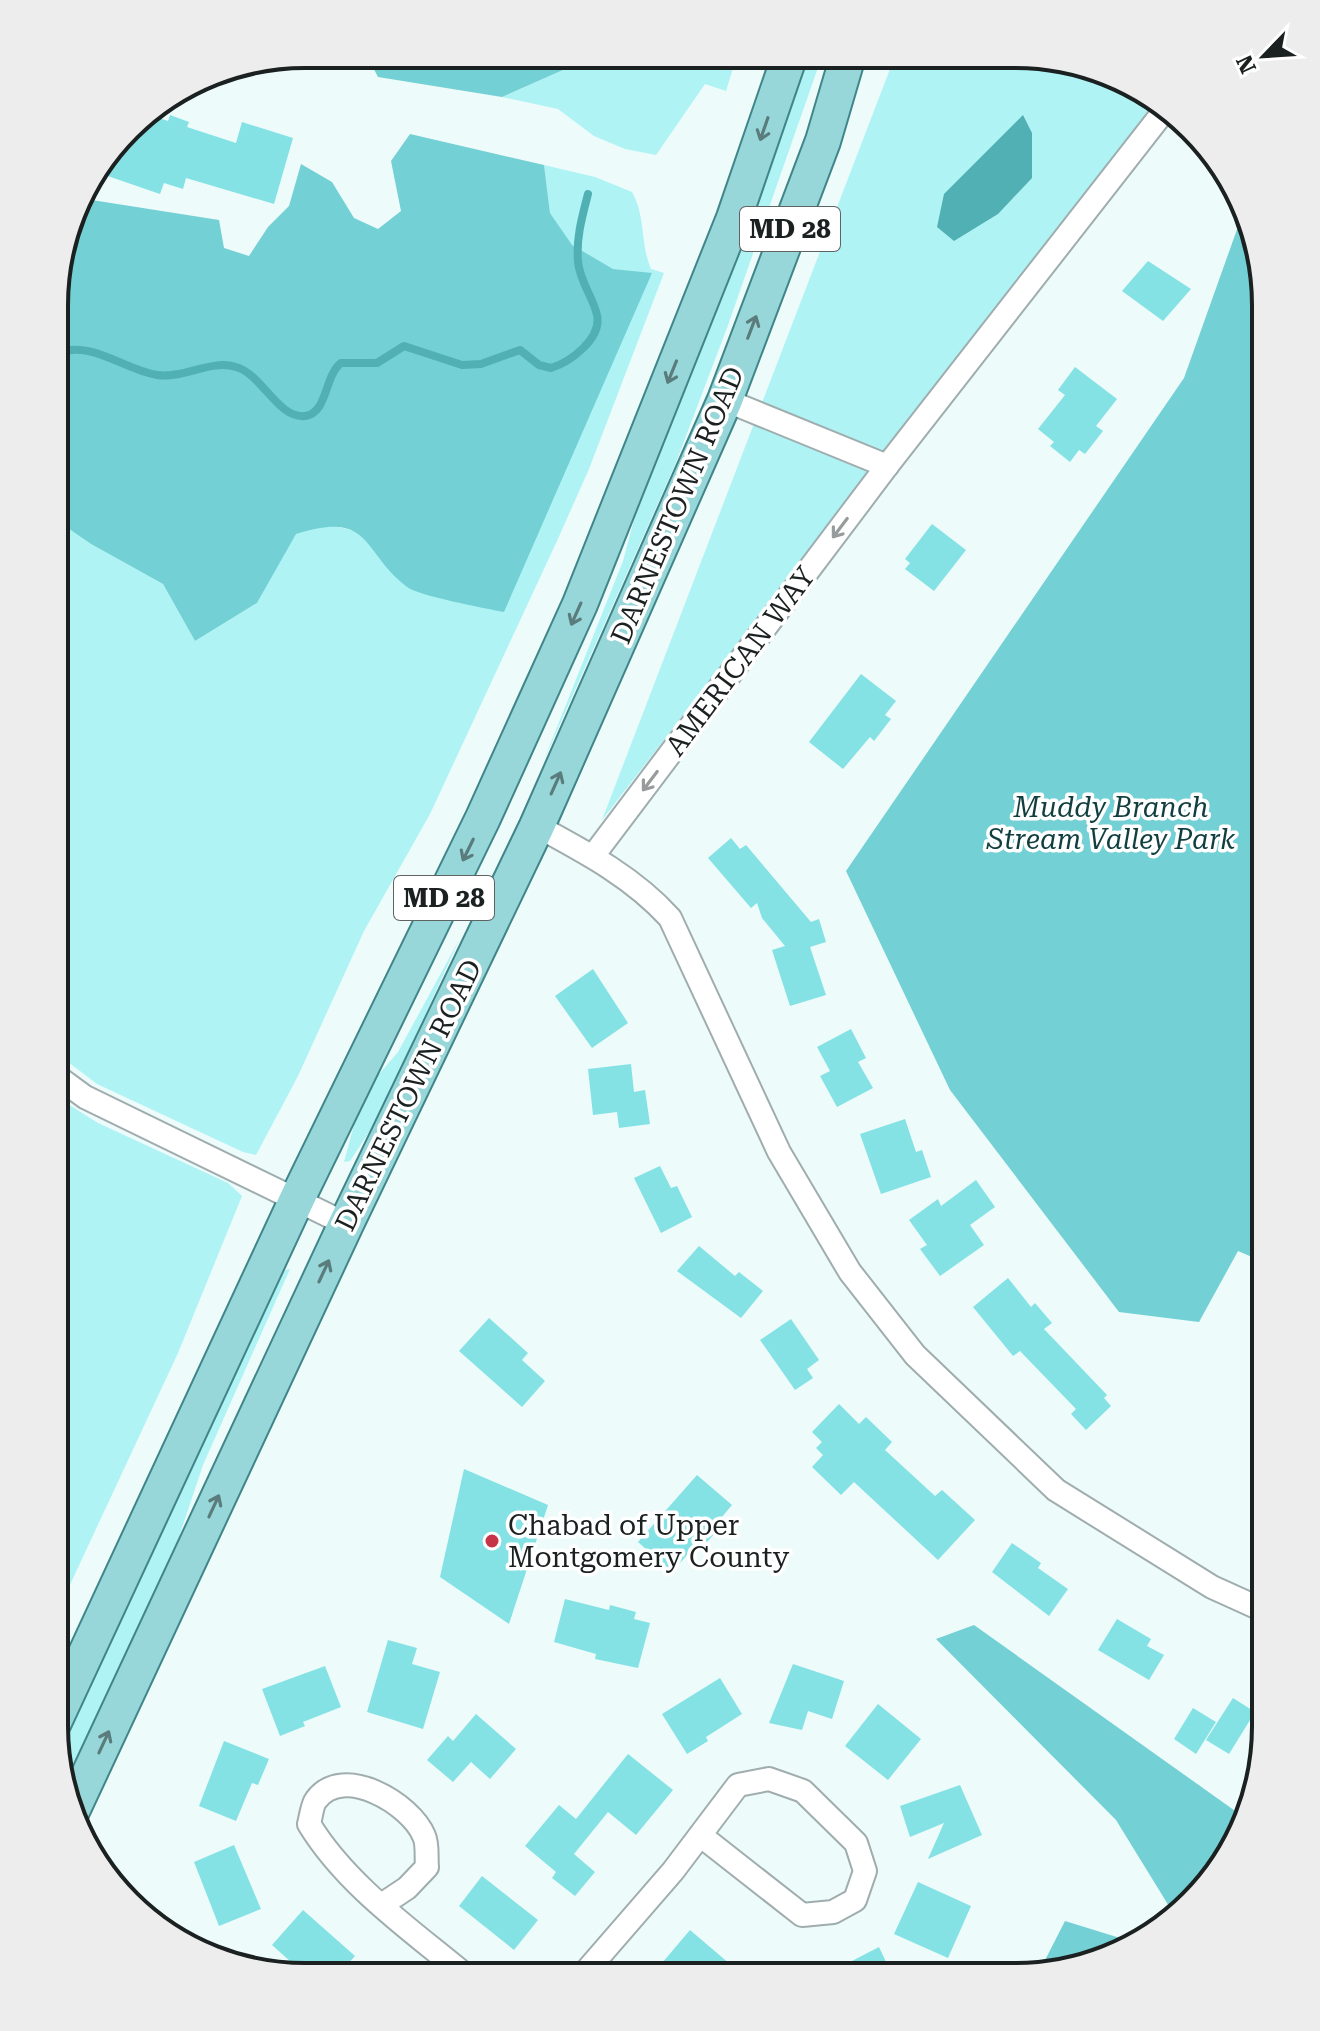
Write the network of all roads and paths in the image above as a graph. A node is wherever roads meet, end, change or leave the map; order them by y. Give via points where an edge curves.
1 (785, 68) edge
2 (844, 68) edge
3 (1159, 117) edge
4 (725, 400) junction
5 (887, 466) junction
6 (537, 826) junction
7 (593, 856) junction
8 (68, 1085) edge
9 (297, 1199) junction
10 (346, 1224) junction
11 (1251, 1605) edge
12 (68, 1692) edge
13 (79, 1795) edge
14 (700, 1835) junction
15 (383, 1904) junction
16 (451, 1963) edge
17 (593, 1963) edge

1 -> 9 main road, DARNESTOWN ROAD / MD 28 via 734,218 580,604 483,818
4 -> 2 main road, DARNESTOWN ROAD / MD 28 via 823,141
3 - 5 street, AMERICAN WAY
4 - 5 street
6 -> 4 main road, DARNESTOWN ROAD / MD 28
5 -> 7 street, AMERICAN WAY
6 - 7 street
6 - 10 main road, DARNESTOWN ROAD / MD 28
7 - 11 street via 649,895 670,918 779,1152 850,1272 915,1355 1056,1490 1212,1587
8 - 9 street
9 - 10 street
9 - 12 main road, DARNESTOWN ROAD / MD 28
13 -> 10 main road, DARNESTOWN ROAD / MD 28
14 - 14 street via 802,1915 833,1912 855,1900 865,1871 856,1843 814,1801 803,1791 769,1779 738,1785
14 - 17 street
15 - 15 street via 329,1857 309,1824 316,1800 340,1784 364,1787 395,1803 424,1836 427,1867
15 - 16 street

